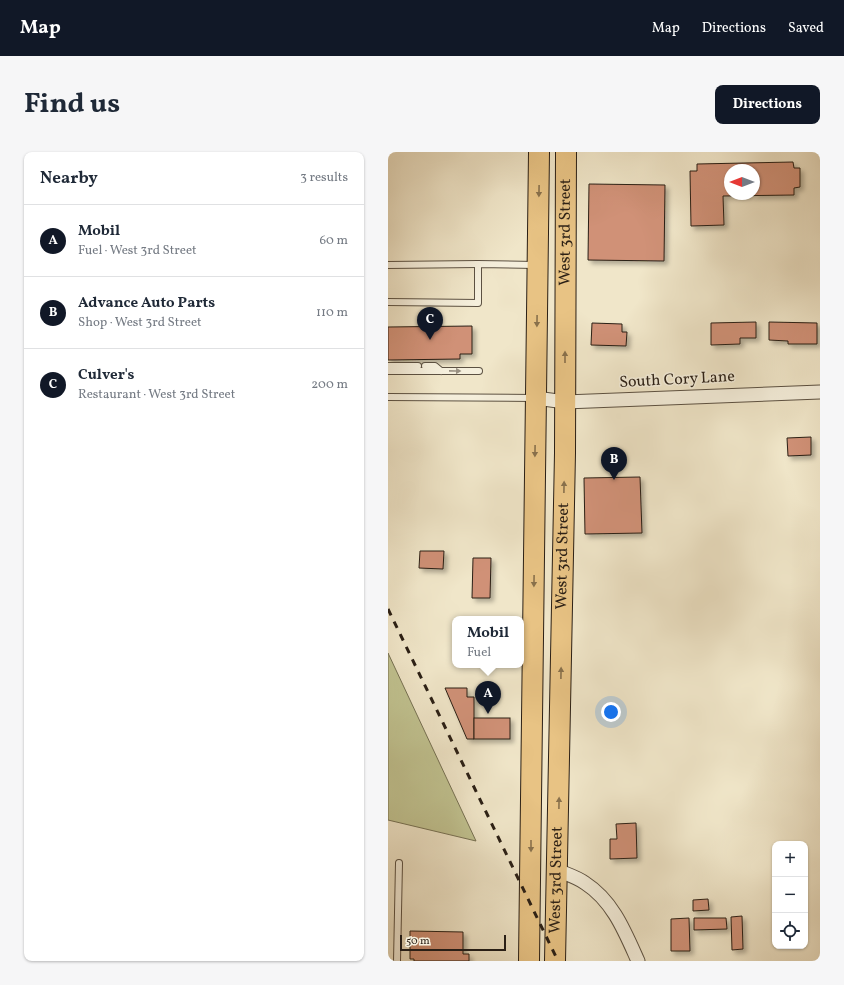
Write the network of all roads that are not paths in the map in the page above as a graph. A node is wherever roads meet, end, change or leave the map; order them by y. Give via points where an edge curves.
1 (539, 152) edge
2 (566, 152) edge
3 (478, 264) junction
4 (388, 265) edge
5 (538, 265) junction
6 (388, 302) edge
7 (388, 366) edge
8 (388, 370) edge
9 (441, 371) junction
10 (479, 371) dead end
11 (820, 392) edge
12 (388, 397) edge
13 (536, 398) junction
14 (565, 402) junction
15 (532, 736) junction
16 (399, 863) dead end
17 (557, 870) junction
18 (398, 961) edge
19 (529, 961) edge
20 (555, 961) edge
21 (638, 961) edge

1 -> 5 main road, West 3rd Street
14 -> 2 main road, West 3rd Street
3 - 4 lane
3 - 5 lane
3 - 6 lane via 478,303
5 -> 13 main road, West 3rd Street
7 - 9 lane via 435,366
8 - 9 lane
9 -> 10 lane
11 - 14 street, South Cory Lane
12 - 13 lane
13 - 14 street, South Cory Lane
13 -> 15 main road, West 3rd Street
17 -> 14 main road, West 3rd Street
15 - 17 main road via 542,828
15 -> 19 main road, West 3rd Street
16 - 18 lane
17 - 20 main road, West 3rd Street
17 - 21 street via 585,882 601,896 616,915

